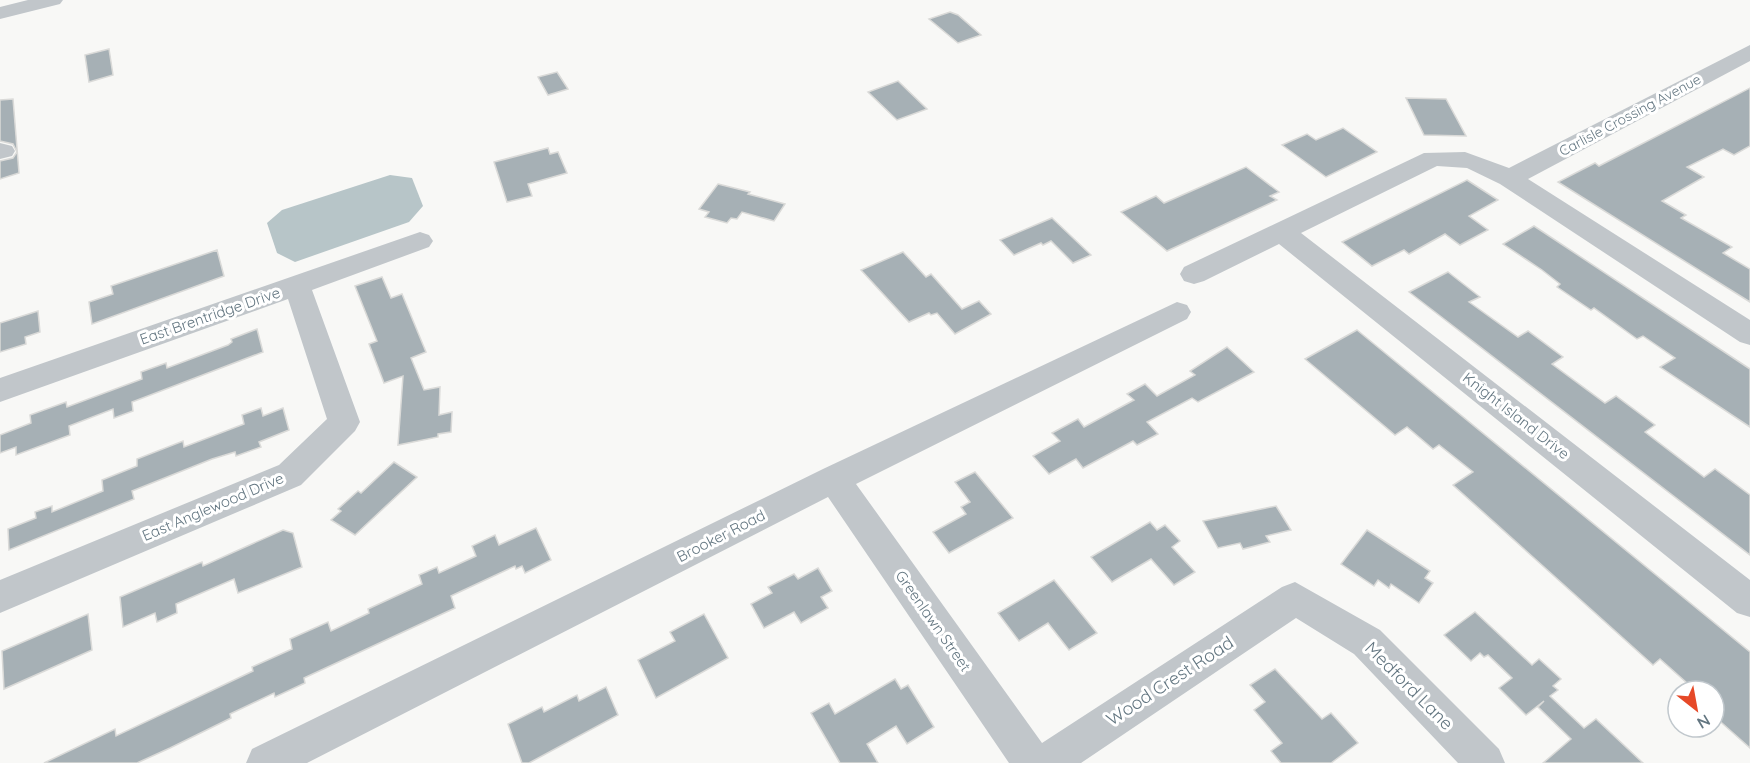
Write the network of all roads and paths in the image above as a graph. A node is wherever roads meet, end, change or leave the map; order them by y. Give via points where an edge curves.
1 (53, 0) edge
2 (0, 13) edge
3 (1750, 52) edge
4 (1509, 178) junction
5 (1282, 232) junction
6 (420, 241) dead end
7 (1194, 274) dead end
8 (297, 285) junction
9 (1177, 312) dead end
10 (1750, 334) edge
11 (0, 390) edge
12 (834, 479) junction
13 (0, 597) edge
14 (1295, 598) joint
15 (1750, 601) edge
16 (266, 763) edge
17 (1032, 763) edge
18 (1046, 763) edge
19 (1485, 763) edge

1 - 2 street
3 - 4 street, Carlisle Crossing Avenue
4 - 5 street via 1465,157 1433,158
4 - 10 street
5 - 7 street
5 - 15 street, Knight Island Drive
6 - 8 street, East Brentridge Drive
8 - 11 street, East Brentridge Drive
8 - 13 street, East Anglewood Drive via 344,422 290,475
9 - 12 street, Brooker Road
12 - 16 street, Brooker Road
12 - 17 street, Greenlawn Street
14 - 18 street, Wood Crest Road
14 - 19 street, Medford Lane via 1367,642

